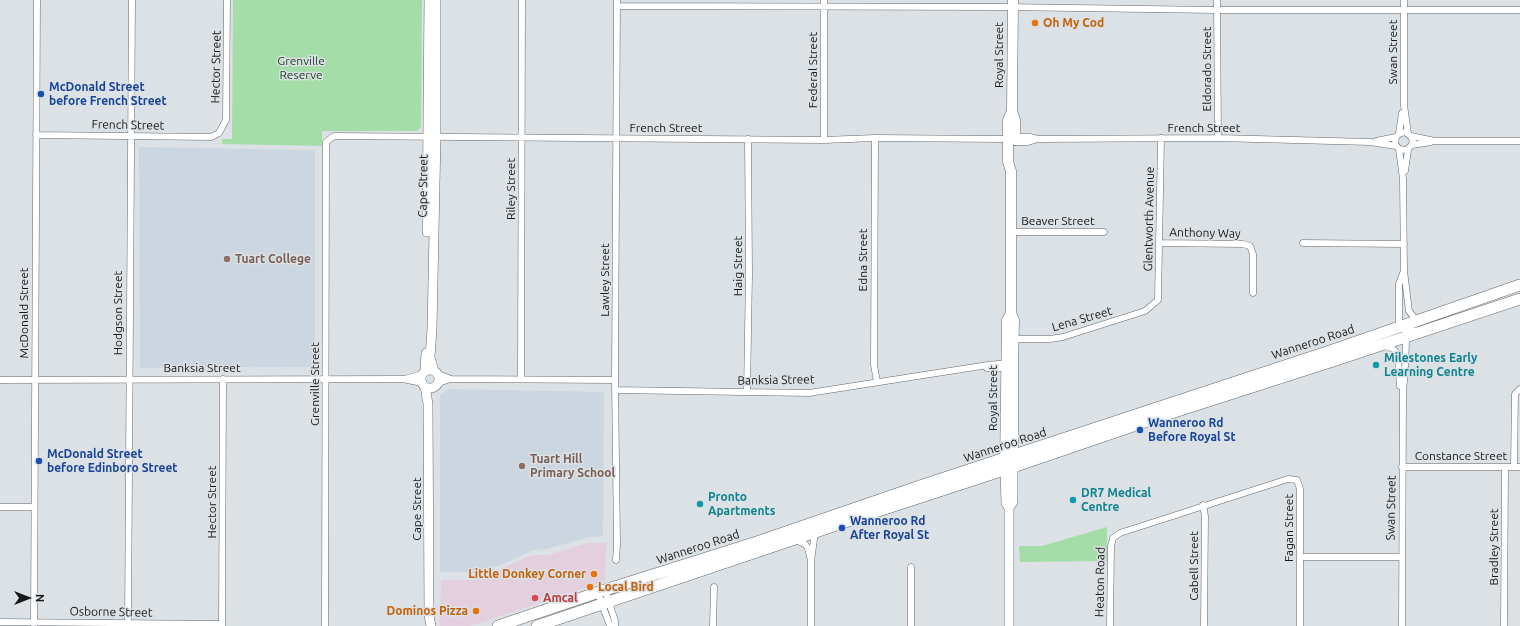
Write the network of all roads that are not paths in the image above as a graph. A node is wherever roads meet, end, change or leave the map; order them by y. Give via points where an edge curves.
1 (36, 0) edge
2 (132, 0) edge
3 (227, 0) edge
4 (429, 0) edge
5 (436, 0) edge
6 (522, 0) edge
7 (824, 0) edge
8 (1217, 0) edge
9 (1404, 0) edge
10 (618, 3) edge
11 (1013, 4) edge
12 (824, 7) junction
13 (1217, 10) junction
14 (1404, 10) junction
15 (1520, 10) edge
16 (1404, 105) junction
17 (220, 133) joint
18 (36, 135) junction
19 (1398, 135) junction
20 (1410, 135) junction
21 (131, 136) junction
22 (432, 136) junction
23 (522, 137) junction
24 (875, 138) junction
25 (1161, 138) junction
26 (1218, 138) junction
27 (617, 139) junction
28 (748, 139) junction
29 (1013, 139) junction
30 (824, 140) junction
31 (1435, 141) junction
32 (1520, 141) edge
33 (326, 142) joint
34 (1370, 142) junction
35 (1410, 147) junction
36 (1398, 148) junction
37 (1403, 179) junction
38 (1012, 232) junction
39 (1104, 232) dead end
40 (1160, 243) junction
41 (1303, 243) dead end
42 (1404, 244) junction
43 (1404, 272) junction
44 (1520, 285) edge
45 (1253, 293) dead end
46 (1520, 299) edge
47 (1158, 300) joint
48 (1419, 326) junction
49 (1402, 332) junction
50 (1010, 339) junction
51 (1379, 346) junction
52 (1009, 366) junction
53 (223, 378) junction
54 (129, 379) junction
55 (430, 379) junction
56 (521, 379) junction
57 (0, 380) edge
58 (35, 380) junction
59 (326, 380) junction
60 (615, 380) junction
61 (877, 382) junction
62 (1520, 389) edge
63 (615, 390) junction
64 (1403, 391) junction
65 (747, 392) junction
66 (1010, 456) junction
67 (1402, 467) junction
68 (1517, 467) edge
69 (1505, 468) junction
70 (1009, 469) junction
71 (1203, 506) junction
72 (0, 507) edge
73 (34, 507) junction
74 (815, 532) junction
75 (793, 539) junction
76 (1300, 557) junction
77 (1402, 557) junction
78 (616, 560) dead end
79 (811, 560) junction
80 (911, 567) dead end
81 (714, 587) dead end
82 (601, 591) junction
83 (605, 603) junction
84 (587, 610) junction
85 (523, 621) edge
86 (0, 622) edge
87 (34, 624) edge
88 (128, 625) edge
89 (222, 625) edge
90 (325, 626) edge
91 (430, 626) edge
92 (498, 626) edge
93 (516, 626) edge
94 (537, 626) edge
95 (610, 626) edge
96 (615, 626) edge
97 (713, 626) edge
98 (811, 626) edge
99 (911, 626) edge
100 (1009, 626) edge
101 (1110, 626) edge
102 (1204, 626) edge
103 (1300, 626) edge
104 (1402, 626) edge
105 (1504, 626) edge

1 - 18 street, McDonald Street
2 - 21 street, Hodgson Street
3 - 17 street, Hector Street via 226,120
4 - 22 street, Cape Street
5 - 22 street, Cape Street
6 - 23 street, Riley Street
7 - 12 street, Federal Street
8 - 13 street, Eldorado Street
9 - 14 street, Swan Street
10 - 12 street
10 - 27 street, Lawley Street
11 - 12 street
11 - 13 street
11 - 29 main road, Royal Street
12 - 30 street, Federal Street
13 - 14 street
13 - 26 street, Eldorado Street
14 - 15 street
14 - 16 street, Swan Street
16 - 19 street, Swan Street
16 - 20 street, Swan Street
17 - 21 street, French Street via 211,137
18 - 21 street, French Street
18 - 58 street, McDonald Street
19 - 20 street via 1403,132
19 - 34 street, French Street
19 - 36 street via 1395,142
20 - 31 street
20 - 35 street via 1413,142
21 - 54 street, Hodgson Street
22 - 23 street, French Street
22 - 33 street, French Street via 334,136
22 - 55 street, Cape Street
23 - 27 street, French Street
23 - 56 street, Riley Street
24 - 29 street, French Street
24 - 30 street, French Street
24 - 61 street, Edna Street via 874,365
25 - 26 street, French Street
25 - 29 street, French Street
25 - 40 street, Glentworth Avenue
26 - 34 street, French Street
27 - 28 street, French Street
27 - 60 street, Lawley Street
28 - 30 street, French Street
28 - 65 street, Haig Street
29 - 38 main road, Royal Street via 1015,162 1011,171
31 - 32 street
31 - 35 street
33 - 59 street, Grenville Street
34 - 36 street, French Street
35 - 36 street
35 - 37 street, Swan Street
36 - 37 street, Swan Street
37 - 42 street, Swan Street
38 - 39 street, Beaver Street
38 - 50 main road, Royal Street via 1011,313 1007,320
40 - 45 street, Anthony Way via 1250,246 1253,254
40 - 47 street, Glentworth Avenue
41 - 42 street
42 - 43 street, Swan Street
43 - 48 street, Swan Street via 1409,311
43 - 49 street, Swan Street via 1398,304
44 - 48 highway, Wanneroo Road
46 - 48 highway, Wanneroo Road
47 - 50 street, Lena Street via 1146,311 1063,338
48 - 49 highway, Wanneroo Road
49 - 51 highway, Wanneroo Road
49 - 64 street, Swan Street via 1406,340
49 - 66 highway, Wanneroo Road via 1386,332
50 - 52 main road, Royal Street
51 - 64 street, Swan Street via 1388,346 1396,352 1400,386
51 - 70 highway, Wanneroo Road via 1171,413
52 - 61 street, Banksia Street via 983,366
52 - 66 main road, Royal Street
53 - 54 street, Banksia Street
53 - 59 street, Banksia Street
53 - 89 street, Hector Street
54 - 58 street, Banksia Street
54 - 88 street, Hodgson Street
55 - 56 street
55 - 59 street, Banksia Street
55 - 91 street, Cape Street
56 - 60 street
57 - 58 street, Banksia Street
58 - 73 street, McDonald Street
59 - 90 street, Grenville Street
60 - 63 street, Lawley Street
61 - 65 street, Banksia Street via 809,393
62 - 68 street via 1515,394
63 - 65 street, Banksia Street
63 - 78 street, Lawley Street
64 - 67 street, Swan Street
66 - 70 main road, Royal Street
66 - 82 highway, Wanneroo Road via 756,542
67 - 69 street, Constance Street
67 - 77 street, Swan Street
68 - 69 street, Constance Street
69 - 105 street, Bradley Street
70 - 74 highway, Wanneroo Road
70 - 100 street, Royal Street via 1013,502 1009,508
71 - 76 street, Fagan Street via 1288,479 1297,480 1300,489
71 - 101 street, Heaton Road via 1120,532 1113,538
71 - 102 street, Cabell Street
72 - 73 street
73 - 87 street, McDonald Street
74 - 75 highway, Wanneroo Road
74 - 79 street
75 - 79 street via 805,544
75 - 83 highway, Wanneroo Road
76 - 77 street
76 - 103 street, Fagan Street
77 - 104 street, Swan Street
79 - 98 street
80 - 99 street
81 - 97 street
82 - 83 street
82 - 85 highway, Wanneroo Road
83 - 84 highway, Wanneroo Road
83 - 95 street
83 - 96 street
84 - 85 highway via 539,621
84 - 94 highway, Wanneroo Road
85 - 92 highway, Wanneroo Road
85 - 93 highway
86 - 87 street, Osborne Street
87 - 88 street, Osborne Street
88 - 89 street, Osborne Street

